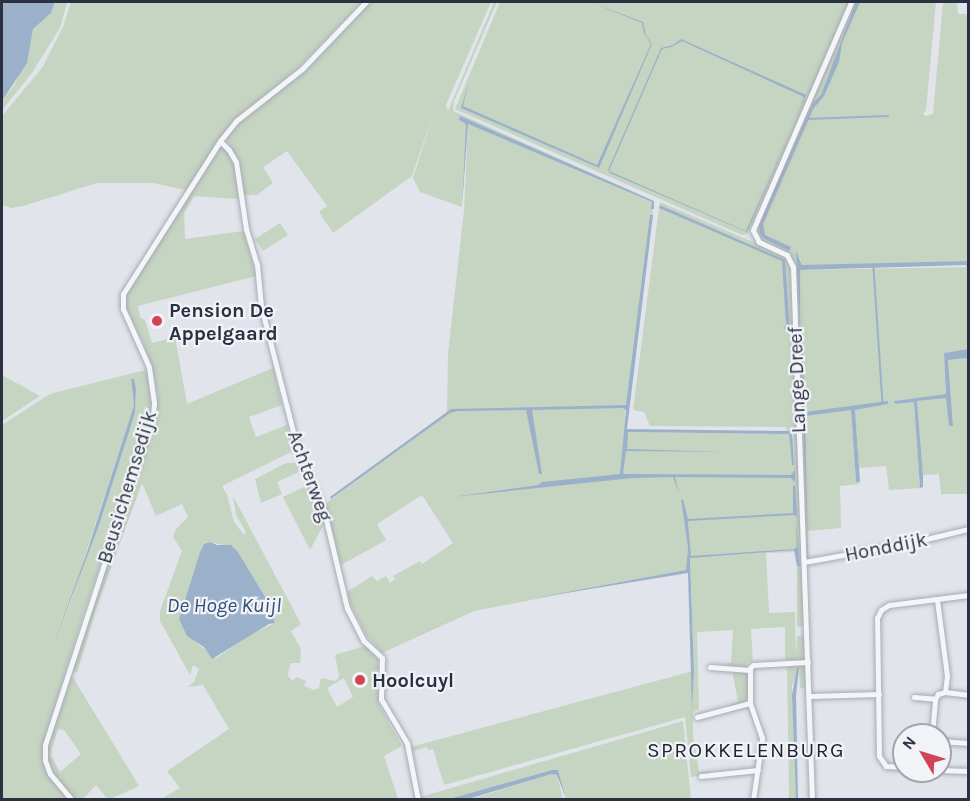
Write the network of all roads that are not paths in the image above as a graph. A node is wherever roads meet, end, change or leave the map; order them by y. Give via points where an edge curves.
1 (366, 2) edge
2 (851, 2) edge
3 (220, 141) junction
4 (969, 529) edge
5 (804, 562) junction
6 (969, 595) edge
7 (937, 600) junction
8 (808, 662) junction
9 (710, 667) dead end
10 (750, 670) junction
11 (945, 692) junction
12 (879, 694) junction
13 (969, 695) edge
14 (809, 696) junction
15 (914, 697) dead end
16 (935, 699) junction
17 (750, 703) junction
18 (697, 717) dead end
19 (934, 723) edge
20 (952, 741) edge
21 (969, 742) edge
22 (892, 766) edge
23 (758, 770) junction
24 (952, 770) edge
25 (969, 771) edge
26 (701, 776) dead end
27 (72, 800) edge
28 (418, 800) edge
29 (753, 800) edge
30 (812, 800) edge

1 - 3 street, Beusichemsedijk via 302,69 236,121
2 - 5 street, Lange Dreef via 753,230 759,242 788,255 792,267
3 - 27 street, Beusichemsedijk via 123,294 123,309 149,367 153,415 45,745 50,774
3 - 28 street, Achterweg via 236,162 246,229 257,264 261,306 299,455 324,511 347,608 363,640 382,658 381,699 407,743
4 - 5 street, Honddijk
5 - 8 street, Lange Dreef
6 - 7 street
7 - 11 street via 946,659
7 - 12 street via 889,605 881,610 877,618
8 - 10 street via 753,664
8 - 14 street, Lange Dreef
9 - 10 street
10 - 17 street
11 - 13 street
11 - 16 street
12 - 14 street
12 - 22 street via 879,756 886,766
14 - 30 street, Lange Dreef
15 - 16 street
16 - 19 street
17 - 18 street
17 - 23 street via 762,738
20 - 21 street
23 - 26 street
23 - 29 street
24 - 25 street

